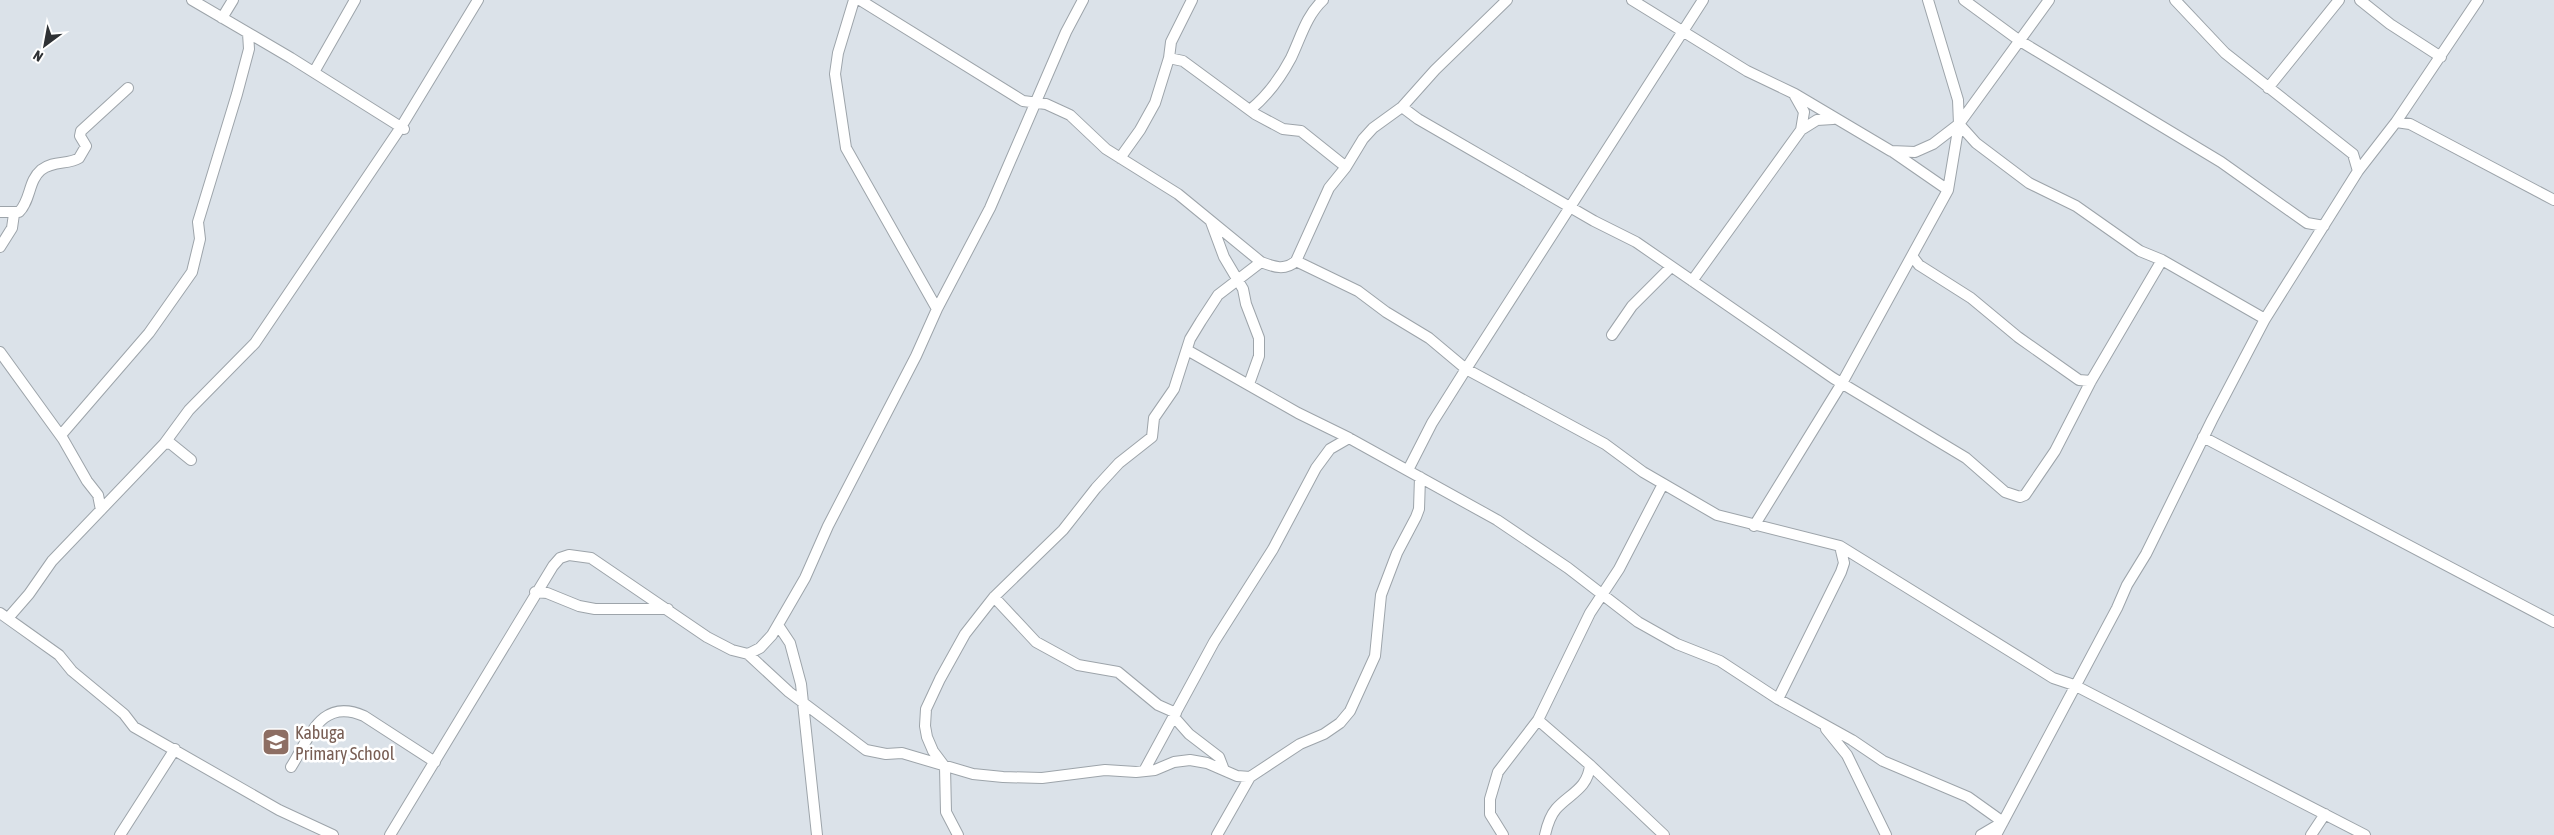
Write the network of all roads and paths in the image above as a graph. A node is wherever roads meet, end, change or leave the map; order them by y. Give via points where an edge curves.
1 (192, 0) edge
2 (233, 0) edge
3 (355, 0) edge
4 (478, 0) edge
5 (854, 0) edge
6 (860, 0) edge
7 (1083, 0) edge
8 (1192, 0) edge
9 (1323, 0) edge
10 (1507, 0) edge
11 (1632, 0) edge
12 (1703, 0) edge
13 (1928, 0) edge
14 (1964, 0) edge
15 (2050, 0) edge
16 (2175, 0) edge
17 (2339, 0) edge
18 (2360, 0) edge
19 (2478, 0) edge
20 (222, 18) junction
21 (1682, 30) junction
22 (248, 33) junction
23 (2020, 41) junction
24 (2441, 57) junction
25 (1169, 58) junction
26 (314, 72) junction
27 (128, 88) dead end
28 (2268, 88) junction
29 (1795, 94) junction
30 (1036, 102) junction
31 (1402, 107) junction
32 (1250, 110) junction
33 (1832, 118) junction
34 (2396, 122) junction
35 (1959, 124) junction
36 (402, 128) junction
37 (1801, 130) junction
38 (1891, 151) junction
39 (1120, 158) junction
40 (1346, 167) junction
41 (2358, 171) junction
42 (1948, 190) junction
43 (2554, 200) edge
44 (1569, 206) junction
45 (0, 212) edge
46 (14, 214) junction
47 (1211, 220) junction
48 (2324, 226) junction
49 (0, 247) edge
50 (1912, 256) junction
51 (2162, 260) junction
52 (1296, 261) junction
53 (1261, 262) junction
54 (1671, 267) junction
55 (1238, 280) junction
56 (1692, 281) junction
57 (937, 309) junction
58 (2265, 319) junction
59 (1612, 334) dead end
60 (1187, 350) junction
61 (0, 352) edge
62 (1466, 369) junction
63 (2091, 381) junction
64 (1842, 383) junction
65 (1249, 384) junction
66 (61, 435) junction
67 (2204, 437) junction
68 (1349, 438) junction
69 (164, 444) junction
70 (191, 460) dead end
71 (1408, 470) junction
72 (1420, 477) junction
73 (1663, 484) junction
74 (101, 510) junction
75 (1754, 526) junction
76 (1840, 546) junction
77 (536, 592) junction
78 (1602, 595) junction
79 (994, 597) junction
80 (668, 609) junction
81 (5, 615) edge
82 (2554, 622) edge
83 (778, 625) junction
84 (748, 654) junction
85 (2074, 685) junction
86 (1778, 699) junction
87 (802, 702) junction
88 (1175, 715) junction
89 (1538, 720) junction
90 (1822, 724) junction
91 (175, 749) junction
92 (435, 762) junction
93 (1590, 766) junction
94 (291, 767) dead end
95 (945, 767) junction
96 (1224, 770) junction
97 (1144, 771) junction
98 (1250, 777) junction
99 (2325, 814) junction
100 (2002, 822) junction
101 (120, 835) edge
102 (333, 835) edge
103 (390, 835) edge
104 (817, 835) edge
105 (958, 835) edge
106 (1217, 835) edge
107 (1503, 835) edge
108 (1545, 835) edge
109 (1664, 835) edge
110 (1886, 835) edge
111 (1981, 835) edge
112 (1996, 835) edge
113 (2311, 835) edge
114 (2364, 835) edge

1 - 20 street
2 - 20 street
3 - 26 street
4 - 36 street
5 - 57 street via 835,74 846,148
6 - 30 street via 1023,101
7 - 30 street
8 - 25 street via 1171,42
9 - 32 street via 1308,18 1286,68
10 - 31 street
11 - 21 street
12 - 21 street
13 - 35 street via 1958,100
14 - 23 street
15 - 23 street
16 - 28 street via 2225,53
17 - 28 street
18 - 24 street
19 - 24 street
20 - 22 street
21 - 29 street via 1747,71
21 - 44 street
22 - 26 street
22 - 66 street via 249,49 198,222 200,239 192,272 149,333
23 - 35 street
23 - 48 street via 2188,142 2308,223
24 - 34 street
25 - 32 street via 1183,61
25 - 39 street via 1152,109
26 - 36 street
27 - 46 street via 81,131 80,136 86,146 79,158 57,162 39,172 23,207
28 - 41 street via 2353,154
29 - 33 street
29 - 37 street via 1804,112
30 - 39 street via 1070,115
30 - 57 street via 990,208
31 - 40 street via 1368,133 1354,150
31 - 44 street
32 - 40 street via 1280,128 1301,131
33 - 37 street via 1817,120
33 - 38 street
34 - 41 street
34 - 43 street via 2410,124
35 - 38 street via 1933,144 1915,152
35 - 42 street
35 - 51 street via 1976,143 2016,175 2076,206 2140,251
36 - 69 street via 255,343 189,410
37 - 56 street
38 - 42 street
39 - 47 street via 1178,194
40 - 52 street via 1329,188
41 - 48 street
42 - 50 street
44 - 54 street via 1636,242
44 - 62 street
45 - 46 street
46 - 49 street via 12,228
47 - 53 street
47 - 55 street via 1224,257
48 - 58 street
50 - 63 street via 1918,265 1971,298 2018,337 2079,380
50 - 64 street
51 - 58 street
51 - 63 street
52 - 53 street via 1276,268
52 - 62 street via 1358,292 1430,338
53 - 55 street
54 - 56 street
54 - 59 street via 1632,306
55 - 60 street via 1218,295 1190,339
55 - 65 street via 1260,344
56 - 64 street
57 - 83 street via 805,578
58 - 67 street
60 - 65 street
60 - 79 street via 1174,389 1154,418 1152,438 1119,463 1063,530
61 - 66 street
62 - 71 street via 1432,423
62 - 73 street via 1605,444
63 - 64 street via 2050,459 2030,490 2020,497 2005,492 1966,458
64 - 75 street
65 - 68 street
66 - 74 street via 98,495
67 - 82 street
67 - 85 street via 2146,554
68 - 71 street
68 - 88 street via 1330,449 1316,468 1273,549 1228,619
69 - 70 street via 177,447
69 - 74 street
71 - 72 street
72 - 78 street via 1497,520
72 - 98 street via 1419,509 1381,595 1375,656 1350,710 1340,723 1300,744
73 - 75 street via 1717,515
73 - 78 street
74 - 81 street via 52,561 29,594
75 - 76 street
76 - 85 street via 2053,678
76 - 86 street via 1844,563 1842,572
77 - 80 street via 595,609
77 - 80 street via 560,558 569,554 581,555 616,573
77 - 92 street
78 - 86 street via 1638,622 1677,644 1720,661
78 - 89 street via 1590,612
79 - 88 street via 1036,642 1078,665 1118,672
79 - 95 street via 954,653 926,709 927,737
80 - 84 street via 707,637
81 - 91 street via 59,655 134,727
83 - 84 street via 760,648
83 - 87 street via 790,643 801,684
84 - 87 street
85 - 99 street
85 - 100 street
86 - 90 street
87 - 95 street via 866,750 902,753
87 - 104 street
88 - 96 street via 1189,734 1218,757
88 - 97 street
89 - 93 street
89 - 107 street via 1498,772 1492,787 1490,814
90 - 100 street via 1883,762 1968,797
90 - 110 street via 1847,755
91 - 101 street
91 - 102 street via 270,805
92 - 94 street via 364,716 351,710 339,710 324,715
92 - 103 street
93 - 108 street via 1580,788 1552,815
93 - 109 street
95 - 97 street via 973,774 1027,778 1106,770
95 - 105 street via 946,812
96 - 97 street via 1199,760 1190,760
96 - 98 street
98 - 106 street
99 - 113 street
99 - 114 street
100 - 111 street
100 - 112 street

